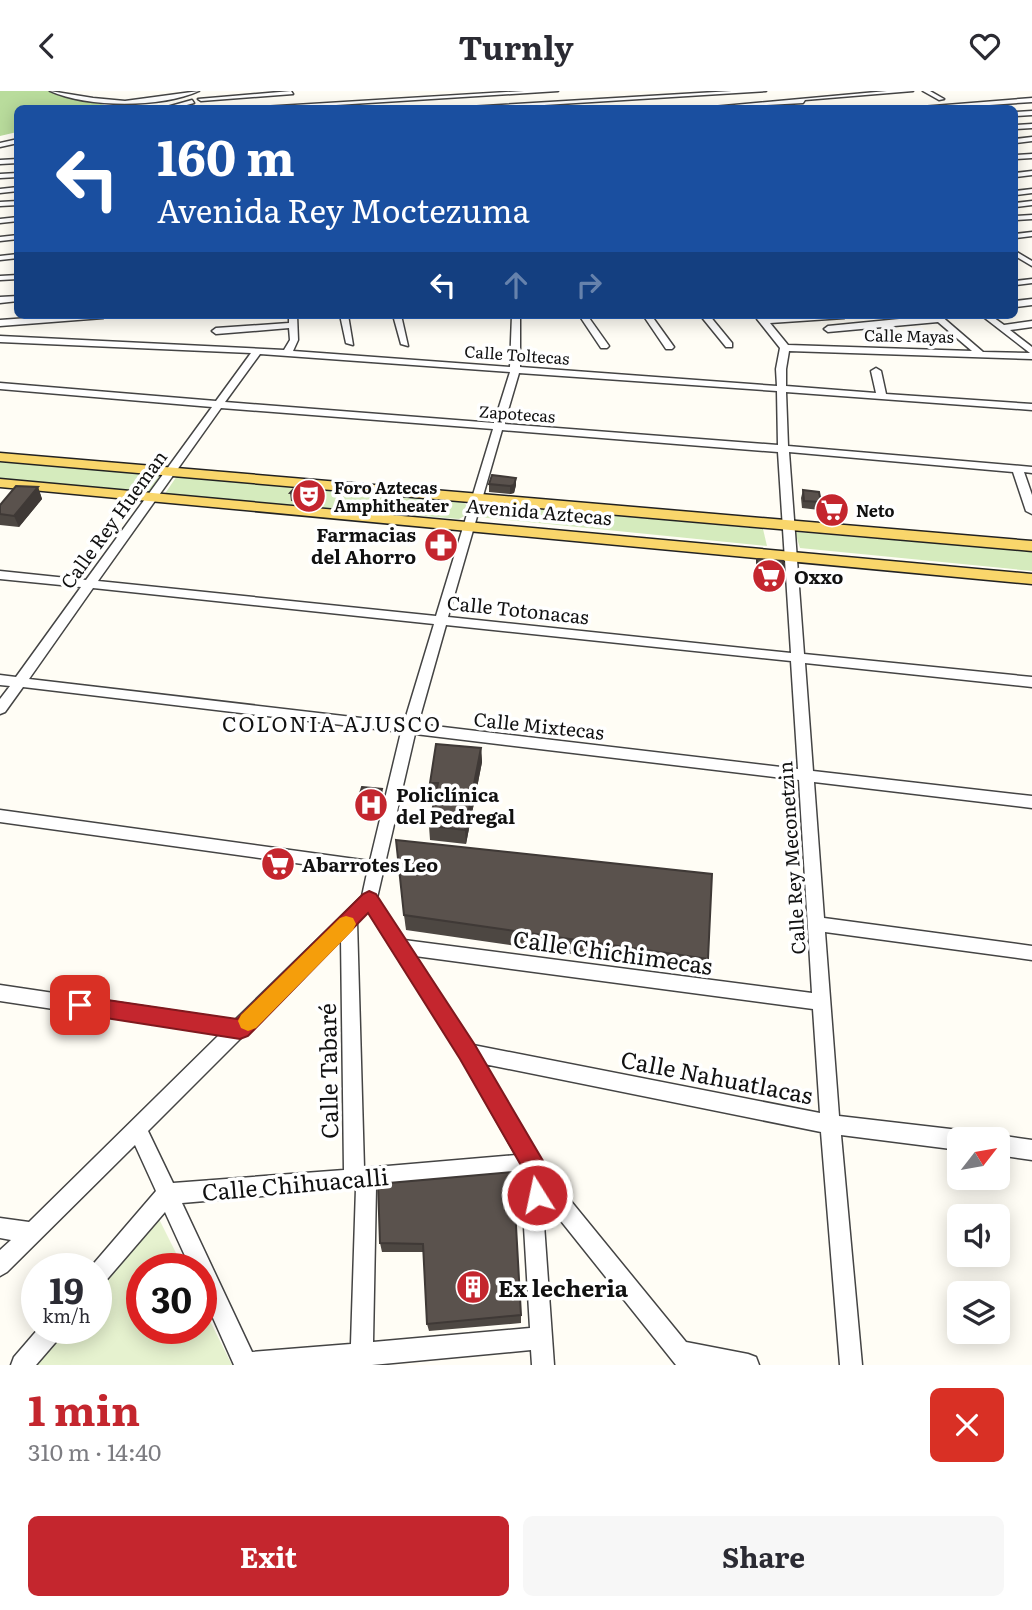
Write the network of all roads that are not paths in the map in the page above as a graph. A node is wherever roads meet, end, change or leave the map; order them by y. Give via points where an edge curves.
1 (53, 91) edge
2 (196, 91) edge
3 (240, 91) edge
4 (555, 91) edge
5 (630, 91) edge
6 (763, 91) edge
7 (788, 91) edge
8 (908, 91) edge
9 (926, 91) edge
10 (1024, 91) edge
11 (484, 92) edge
12 (725, 93) edge
13 (321, 96) dead end
14 (917, 97) dead end
15 (1032, 97) edge
16 (201, 99) junction
17 (293, 99) edge
18 (941, 99) dead end
19 (631, 100) junction
20 (801, 100) junction
21 (178, 105) edge
22 (256, 105) edge
23 (527, 105) edge
24 (632, 105) edge
25 (740, 105) edge
26 (751, 105) edge
27 (808, 105) edge
28 (943, 105) edge
29 (33, 319) edge
30 (49, 319) edge
31 (345, 319) edge
32 (398, 319) edge
33 (516, 319) edge
34 (586, 319) edge
35 (650, 319) edge
36 (707, 319) edge
37 (762, 319) edge
38 (900, 319) edge
39 (939, 319) edge
40 (990, 319) edge
41 (293, 320) edge
42 (0, 323) edge
43 (1032, 324) edge
44 (1002, 328) junction
45 (828, 329) dead end
46 (216, 331) dead end
47 (0, 339) edge
48 (37, 339) junction
49 (350, 343) dead end
50 (405, 344) dead end
51 (729, 345) dead end
52 (604, 346) dead end
53 (669, 347) dead end
54 (785, 348) junction
55 (257, 351) junction
56 (1031, 351) edge
57 (287, 353) junction
58 (979, 353) junction
59 (515, 370) junction
60 (876, 371) dead end
61 (0, 386) edge
62 (781, 388) junction
63 (881, 395) junction
64 (217, 405) junction
65 (1032, 407) edge
66 (498, 428) junction
67 (783, 447) junction
68 (0, 457) edge
69 (1017, 468) junction
70 (1032, 470) edge
71 (170, 471) junction
72 (0, 483) edge
73 (151, 497) junction
74 (477, 499) junction
75 (1032, 511) edge
76 (471, 526) junction
77 (789, 526) junction
78 (1032, 546) edge
79 (790, 556) junction
80 (0, 575) edge
81 (1032, 579) edge
82 (89, 585) junction
83 (441, 621) junction
84 (798, 657) junction
85 (0, 680) edge
86 (1032, 682) edge
87 (19, 683) junction
88 (0, 709) edge
89 (409, 730) junction
90 (806, 775) junction
91 (1032, 803) edge
92 (0, 816) edge
93 (377, 868) junction
94 (369, 899) junction
95 (349, 922) junction
96 (816, 924) junction
97 (398, 946) junction
98 (1032, 953) edge
99 (0, 993) edge
100 (822, 1002) junction
101 (240, 1029) junction
102 (467, 1052) junction
103 (830, 1124) junction
104 (138, 1130) junction
105 (947, 1139) edge
106 (1010, 1147) edge
107 (1032, 1150) edge
108 (537, 1172) junction
109 (360, 1178) junction
110 (167, 1194) junction
111 (0, 1228) edge
112 (32, 1233) junction
113 (112, 1258) edge
114 (0, 1265) edge
115 (540, 1338) junction
116 (40, 1344) edge
117 (684, 1359) edge
118 (361, 1360) edge
119 (22, 1365) edge
120 (246, 1365) edge
121 (542, 1365) edge
122 (748, 1365) edge
123 (851, 1365) edge

1 - 2 street via 119,104
3 - 16 street
4 - 11 street
5 - 19 street
6 - 12 street
7 - 20 street
8 - 14 street
8 - 20 street
9 - 18 street
10 - 15 street
11 - 17 street
12 - 19 street
12 - 25 street
13 - 17 street
15 - 28 street
16 - 17 street
16 - 21 street
17 - 22 street
19 - 23 street
19 - 24 street
20 - 26 street
20 - 27 street
29 - 42 street
30 - 48 street
31 - 49 street
32 - 50 street
33 - 59 street
34 - 52 street
35 - 53 street
36 - 51 street
37 - 54 street
38 - 45 street
39 - 58 street
40 - 44 street
41 - 46 street
41 - 57 street via 294,340
43 - 44 street
44 - 56 street
47 - 48 street, Calle Toltecas
48 - 55 street, Calle Toltecas
54 - 58 street, Calle Mayas
54 - 62 street, Calle Rey Meconetzin
55 - 57 street, Calle Toltecas
55 - 64 street, Calle Rey Hueman
56 - 58 street, Calle Mayas
57 - 59 street, Calle Toltecas
59 - 62 street, Calle Toltecas
59 - 66 street
60 - 63 street
61 - 64 street, Zapotecas
62 - 63 street, Calle Toltecas
62 - 67 street, Calle Rey Meconetzin
63 - 65 street, Calle Toltecas
64 - 66 street, Zapotecas
64 - 71 street, Calle Rey Hueman
66 - 67 street, Zapotecas
66 - 74 street
67 - 69 street, Zapotecas
67 - 77 street, Calle Rey Meconetzin
68 - 71 main road, Avenida Aztecas
69 - 70 street, Zapotecas
69 - 75 street
71 - 73 street, Calle Rey Hueman
71 - 74 main road, Avenida Aztecas
72 - 73 main road, Avenida Aztecas
73 - 76 main road, Avenida Aztecas
73 - 82 street, Calle Rey Hueman
74 - 76 street
74 - 77 main road, Avenida Aztecas
76 - 79 main road, Avenida Aztecas
76 - 83 street
77 - 78 main road, Avenida Aztecas
77 - 79 street, Calle Rey Meconetzin
79 - 81 main road, Avenida Aztecas
79 - 84 street, Calle Rey Meconetzin
80 - 82 street, Calle Totonacas
82 - 83 street, Calle Totonacas
82 - 87 street, Calle Rey Hueman
83 - 84 street, Calle Totonacas
83 - 89 street
84 - 86 street, Calle Totonacas
84 - 90 street, Calle Rey Meconetzin
85 - 87 street, Calle Mixtecas
87 - 88 street, Calle Rey Hueman
87 - 89 street, Calle Mixtecas
89 - 90 street, Calle Mixtecas
89 - 93 street
90 - 91 street, Calle Mixtecas
90 - 96 street, Calle Rey Meconetzin
92 - 93 street
93 - 94 street
94 - 95 street
94 - 97 street
95 - 101 street
95 - 109 street, Calle Tabaré
96 - 98 street
96 - 100 street, Calle Rey Meconetzin
97 - 100 street, Calle Chichimecas
97 - 102 street
99 - 101 street
100 - 103 street, Calle Rey Meconetzin
101 - 104 street
102 - 103 street, Calle Nahuatlacas
102 - 108 street
103 - 105 street, Calle Nahuatlacas
103 - 123 street, Calle Rey Meconetzin
104 - 110 street
104 - 112 street
106 - 107 street
108 - 109 street, Calle Chihuacalli
108 - 115 street via 533,1210
108 - 117 street
109 - 110 street, Calle Chihuacalli
109 - 118 street, Calle Tabaré
110 - 113 street
110 - 120 street
111 - 112 street
112 - 114 street
115 - 118 street
115 - 121 street
116 - 119 street
117 - 122 street
118 - 120 street

